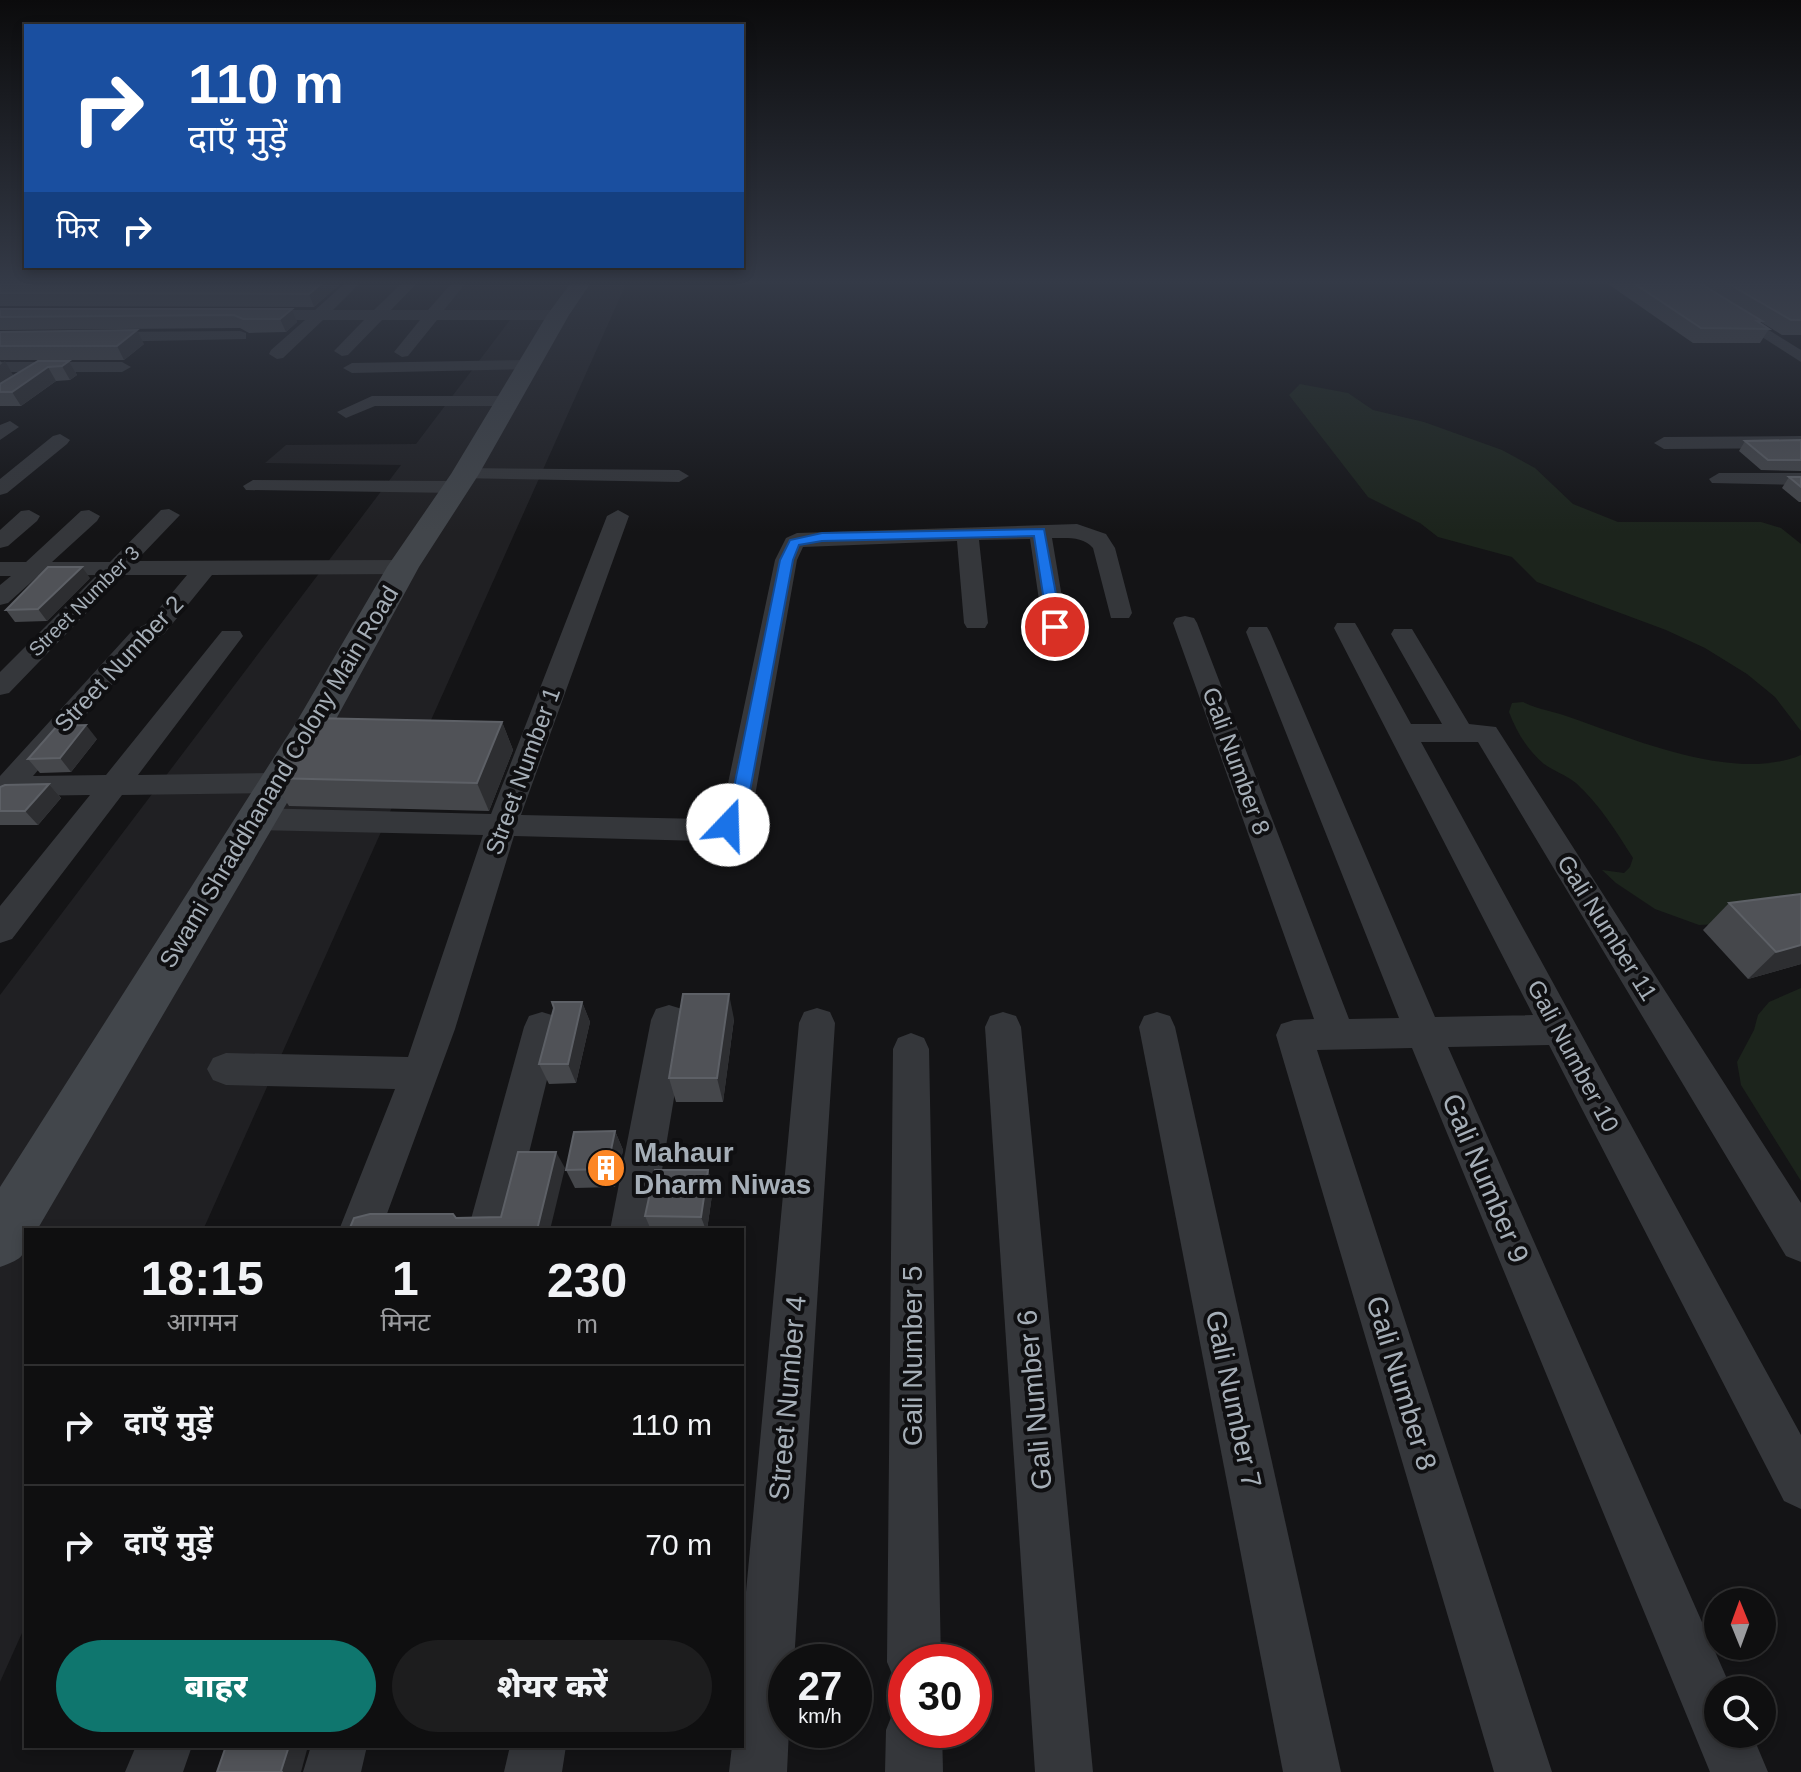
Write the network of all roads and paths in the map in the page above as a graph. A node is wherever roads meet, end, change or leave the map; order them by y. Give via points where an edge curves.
1 (0, 367) edge
2 (42, 367) junction
3 (122, 367) dead end
4 (429, 367) edge
5 (528, 367) edge
6 (352, 368) dead end
7 (427, 383) dead end
8 (10, 388) edge
9 (414, 401) junction
10 (508, 401) junction
11 (346, 412) dead end
12 (60, 440) dead end
13 (1801, 442) edge
14 (1664, 443) dead end
15 (679, 476) dead end
16 (1719, 479) dead end
17 (1801, 479) edge
18 (461, 480) junction
19 (253, 486) dead end
20 (0, 489) edge
21 (169, 515) dead end
22 (29, 516) dead end
23 (89, 516) dead end
24 (618, 516) dead end
25 (1040, 532) junction
26 (967, 534) junction
27 (0, 541) edge
28 (403, 567) junction
29 (205, 568) junction
30 (0, 569) edge
31 (32, 569) junction
32 (115, 569) junction
33 (0, 598) edge
34 (1120, 613) dead end
35 (976, 623) dead end
36 (1185, 623) dead end
37 (1055, 627) dead end
38 (1346, 628) dead end
39 (1258, 632) dead end
40 (1403, 634) dead end
41 (231, 636) dead end
42 (0, 687) edge
43 (1402, 733) junction
44 (1461, 733) junction
45 (276, 783) junction
46 (116, 785) junction
47 (3, 789) edge
48 (255, 819) junction
49 (502, 825) junction
50 (0, 930) edge
51 (669, 1020) dead end
52 (817, 1023) dead end
53 (542, 1027) dead end
54 (1003, 1027) dead end
55 (1157, 1027) dead end
56 (1559, 1030) junction
57 (1423, 1032) junction
58 (1337, 1034) junction
59 (911, 1049) dead end
60 (226, 1069) dead end
61 (420, 1073) junction
62 (361, 1228) edge
63 (490, 1228) edge
64 (631, 1228) edge
65 (0, 1239) edge
66 (1801, 1241) edge
67 (1801, 1484) edge
68 (914, 1644) edge
69 (1704, 1689) edge
70 (163, 1748) edge
71 (338, 1748) edge
72 (538, 1748) edge
73 (914, 1748) edge
74 (1729, 1748) edge
75 (154, 1772) edge
76 (332, 1772) edge
77 (533, 1772) edge
78 (758, 1772) edge
79 (914, 1772) edge
80 (1064, 1772) edge
81 (1312, 1772) edge
82 (1523, 1772) edge
83 (1739, 1772) edge

1 - 2 street
2 - 3 street
2 - 8 street
4 - 6 street
5 - 10 street, Swami Shraddhanand Colony Main Road
7 - 9 street
9 - 10 street
9 - 11 street via 372,401
10 - 18 street, Swami Shraddhanand Colony Main Road
12 - 20 street
13 - 14 street
15 - 18 street
16 - 17 street
18 - 19 street
18 - 28 street, Swami Shraddhanand Colony Main Road
21 - 32 street, Street Number 3
22 - 27 street
23 - 31 street
24 - 49 street, Street Number 1
25 - 26 street
25 - 34 street via 1077,531 1098,539
25 - 37 street
26 - 35 street
26 - 49 street via 822,537 794,543 786,560 738,807 728,825 703,830
28 - 29 street
28 - 45 street, Swami Shraddhanand Colony Main Road
29 - 32 street
29 - 47 street, Street Number 2 via 155,629 140,637
30 - 31 street
31 - 32 street
31 - 33 street
32 - 42 street, Street Number 3
36 - 58 street, Gali Number 8
38 - 43 street, Gali Number 10
39 - 57 street, Gali Number 9
40 - 44 street
41 - 46 street
43 - 44 street
43 - 56 street, Gali Number 10
44 - 66 street, Gali Number 11 via 1486,733
45 - 46 street
45 - 48 street, Swami Shraddhanand Colony Main Road
46 - 47 street
46 - 50 street
48 - 49 street
48 - 65 street, Swami Shraddhanand Colony Main Road
49 - 61 street, Street Number 1
51 - 64 street
52 - 78 street, Street Number 4
53 - 63 street
54 - 80 street, Gali Number 6
55 - 81 street, Gali Number 7
56 - 57 street, Gali Number 8
56 - 67 street, Gali Number 10
57 - 58 street, Gali Number 8
57 - 69 street, Gali Number 9
58 - 82 street, Gali Number 8 via 1294,1035
59 - 68 street, Gali Number 5
60 - 61 street
61 - 62 street, Street Number 1
70 - 75 street
71 - 76 street
72 - 77 street
73 - 79 street
74 - 83 street

